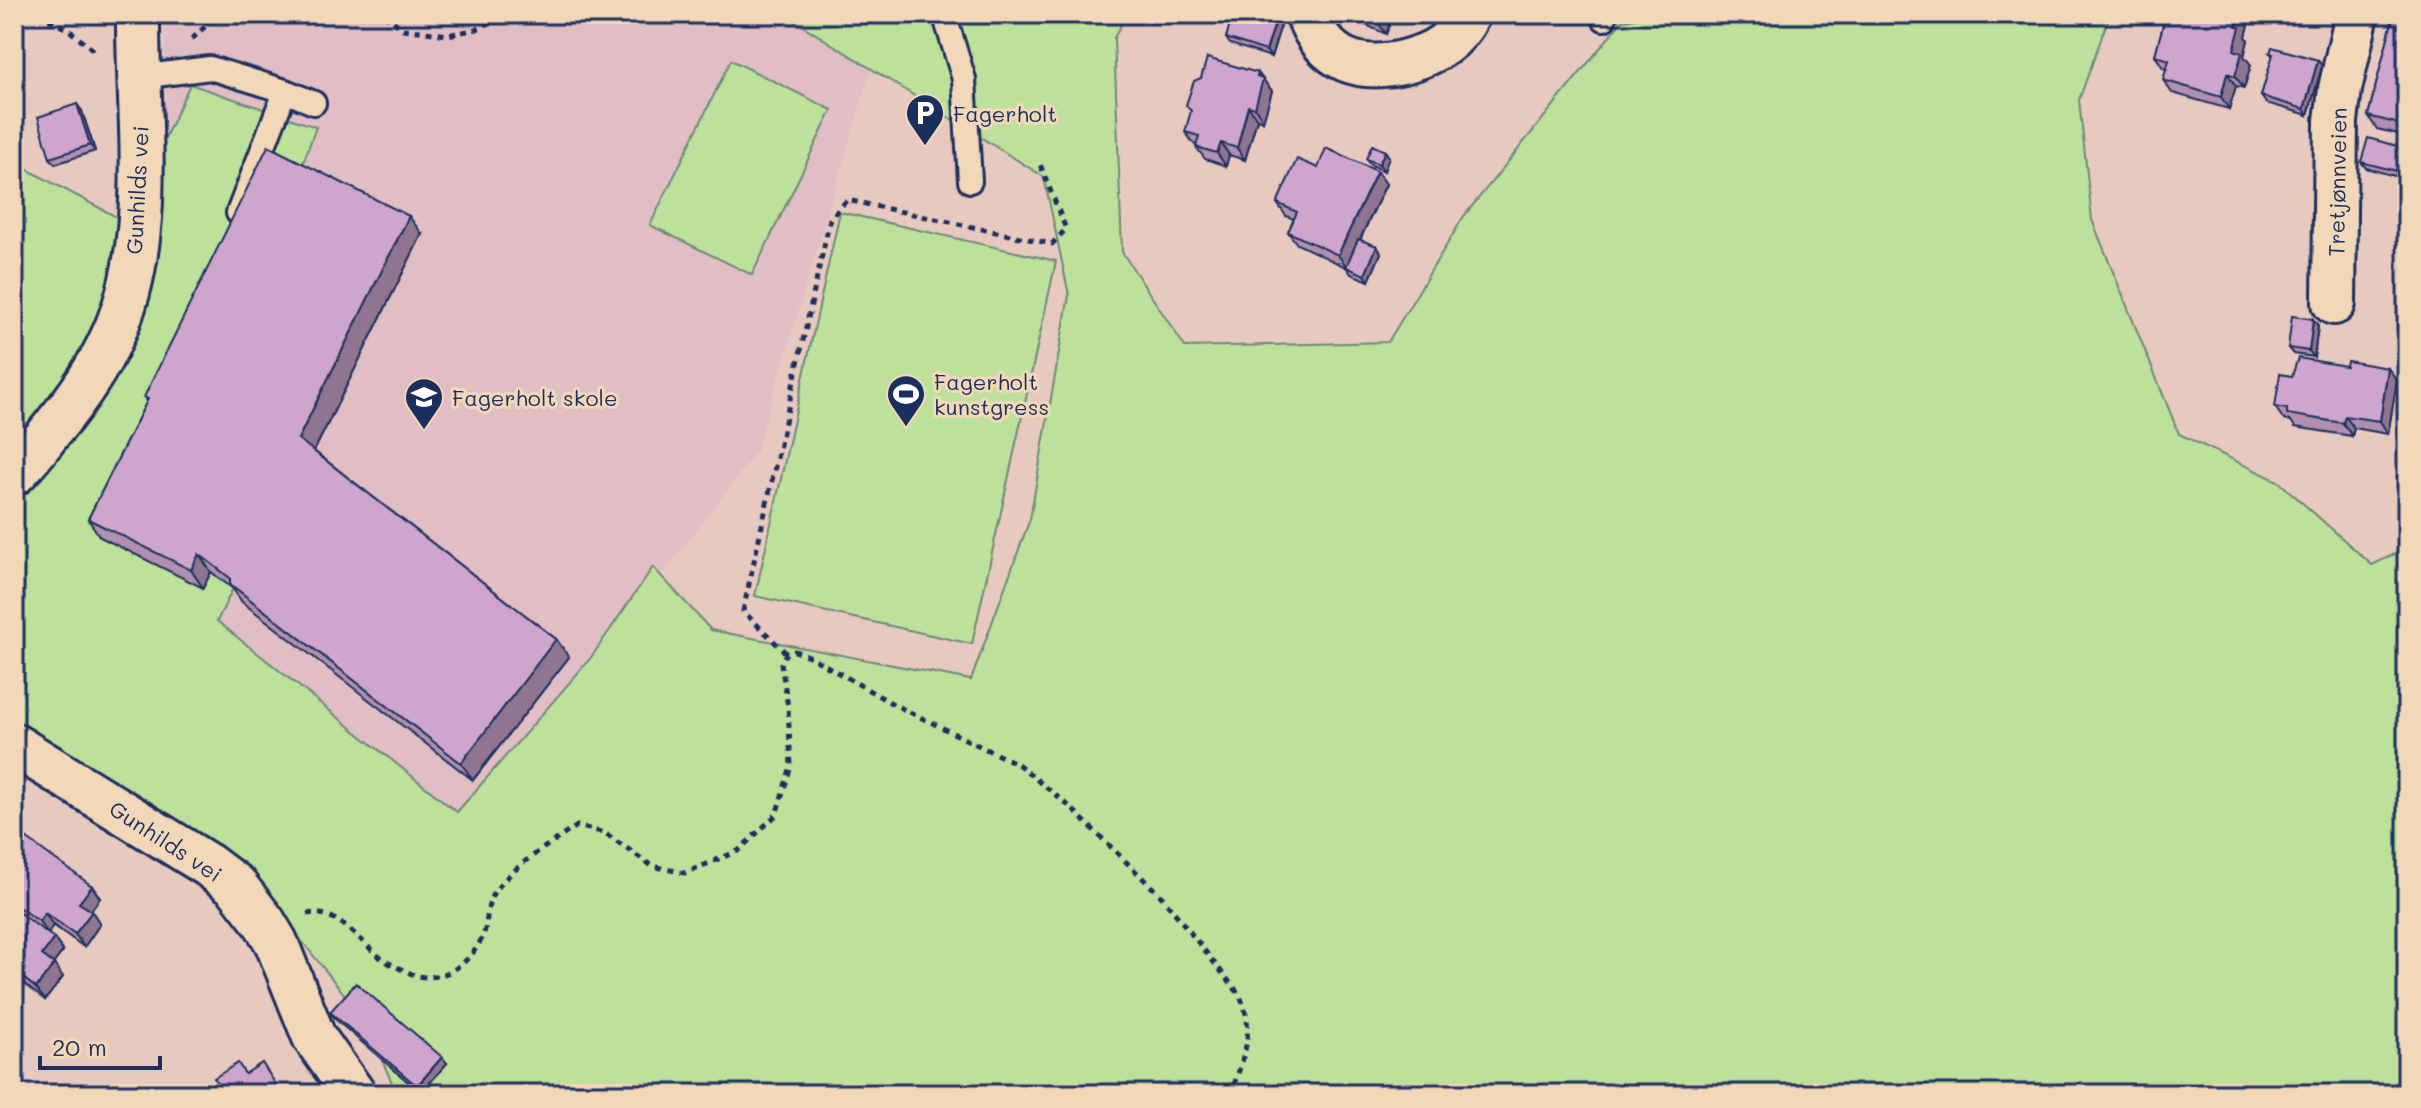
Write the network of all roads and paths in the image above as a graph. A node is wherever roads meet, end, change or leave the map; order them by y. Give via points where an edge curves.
1 (138, 14) edge
2 (384, 14) edge
3 (507, 14) edge
4 (944, 14) edge
5 (1307, 14) edge
6 (1469, 14) edge
7 (2357, 14) edge
8 (140, 77) junction
9 (285, 91) junction
10 (314, 103) dead end
11 (1039, 162) dead end
12 (970, 181) dead end
13 (230, 233) edge
14 (2334, 303) dead end
15 (14, 474) edge
16 (786, 653) junction
17 (14, 745) edge
18 (264, 922) junction
19 (354, 1094) edge
20 (1231, 1094) edge

1 - 8 street, Gunhilds vei
2 - 3 path via 403,29 448,35 477,29
4 - 12 lane via 964,79
5 - 6 street via 1333,52 1369,67 1438,50
7 - 14 street, Tretjønnveien via 2336,121
8 - 9 lane via 210,68
8 - 15 street, Gunhilds vei via 142,166 127,298 95,371
9 - 10 lane
9 - 13 lane
11 - 16 path via 1066,229 1052,244 847,200 830,219 743,611
16 - 18 path via 781,663 791,766 776,815 738,851 685,873 652,866 605,833 577,826 515,867 492,895 483,937 468,960 444,975 415,975 383,959 349,927 316,912
16 - 20 path via 809,656 1019,765 1110,844 1163,898 1239,994 1249,1039
17 - 18 street, Gunhilds vei via 208,865 236,886
18 - 19 street, Gunhilds vei via 314,1037

